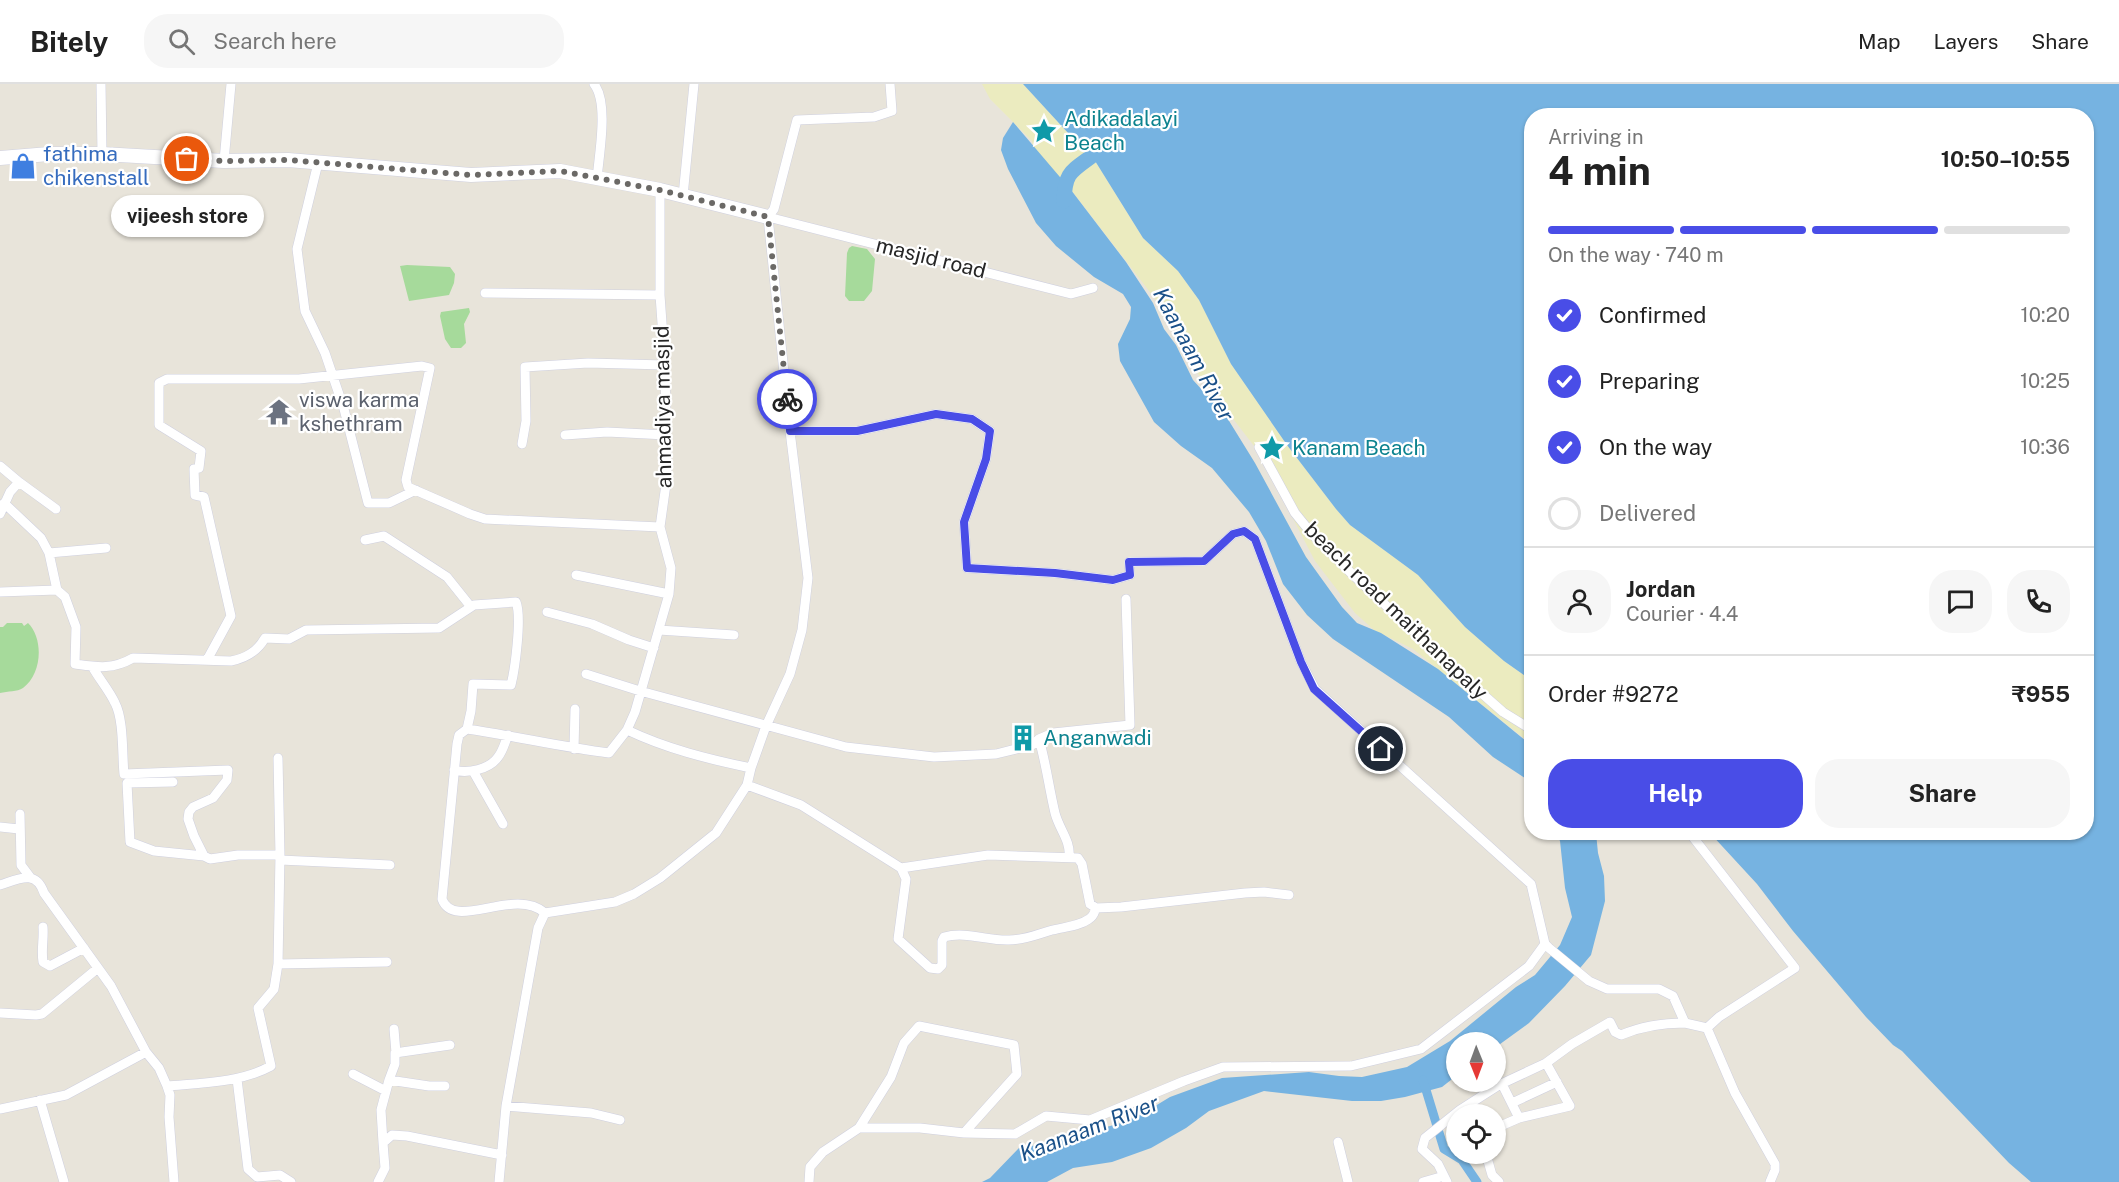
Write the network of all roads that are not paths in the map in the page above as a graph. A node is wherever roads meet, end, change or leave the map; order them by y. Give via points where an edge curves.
1 (101, 84) edge
2 (231, 84) edge
3 (594, 84) edge
4 (890, 84) edge
5 (693, 87) edge
6 (102, 154) junction
7 (0, 158) edge
8 (224, 161) junction
9 (318, 163) junction
10 (597, 179) junction
11 (660, 190) junction
12 (684, 196) junction
13 (768, 217) junction
14 (1093, 288) dead end
15 (485, 293) dead end
16 (660, 295) junction
17 (665, 365) junction
18 (333, 375) junction
19 (790, 431) junction
20 (565, 435) dead end
21 (666, 435) junction
22 (522, 444) dead end
23 (1259, 447) dead end
24 (0, 466) edge
25 (19, 482) junction
26 (416, 490) junction
27 (4, 503) junction
28 (56, 509) dead end
29 (0, 514) edge
30 (660, 527) junction
31 (365, 540) dead end
32 (106, 548) dead end
33 (49, 553) junction
34 (576, 575) dead end
35 (57, 590) junction
36 (0, 592) edge
37 (669, 594) junction
38 (1126, 599) dead end
39 (471, 607) junction
40 (547, 612) dead end
41 (659, 630) junction
42 (735, 635) dead end
43 (654, 648) junction
44 (207, 660) junction
45 (92, 666) junction
46 (586, 674) dead end
47 (640, 691) junction
48 (575, 709) dead end
49 (1524, 725) edge
50 (766, 726) junction
51 (467, 729) junction
52 (627, 730) junction
53 (508, 735) junction
54 (1039, 739) junction
55 (574, 749) junction
56 (278, 758) dead end
57 (751, 768) junction
58 (454, 770) junction
59 (473, 771) junction
60 (125, 778) junction
61 (173, 782) dead end
62 (747, 785) junction
63 (20, 814) dead end
64 (503, 824) dead end
65 (0, 827) edge
66 (19, 829) junction
67 (1695, 840) edge
68 (204, 856) junction
69 (280, 857) junction
70 (1069, 857) junction
71 (390, 865) dead end
72 (901, 868) junction
73 (30, 877) junction
74 (0, 885) edge
75 (1289, 895) dead end
76 (1096, 908) junction
77 (545, 913) junction
78 (43, 927) dead end
79 (1547, 946) junction
80 (84, 948) junction
81 (387, 962) dead end
82 (278, 964) junction
83 (98, 968) junction
84 (0, 1013) edge
85 (1685, 1023) junction
86 (1707, 1028) junction
87 (394, 1029) dead end
88 (450, 1045) dead end
89 (146, 1052) junction
90 (396, 1053) junction
91 (1546, 1064) junction
92 (353, 1074) dead end
93 (237, 1079) junction
94 (389, 1080) junction
95 (1506, 1082) edge
96 (1557, 1082) junction
97 (167, 1086) junction
98 (445, 1086) dead end
99 (386, 1091) junction
100 (1491, 1092) edge
101 (1506, 1092) edge
102 (40, 1100) junction
103 (1512, 1103) junction
104 (1475, 1104) edge
105 (506, 1106) junction
106 (0, 1109) edge
107 (1520, 1118) junction
108 (620, 1120) dead end
109 (1446, 1121) edge
110 (1506, 1124) edge
111 (859, 1128) junction
112 (964, 1132) junction
113 (1338, 1142) dead end
114 (383, 1143) junction
115 (502, 1155) junction
116 (1489, 1164) edge
117 (1445, 1179) edge
118 (64, 1182) edge
119 (174, 1182) edge
120 (291, 1182) edge
121 (378, 1182) edge
122 (499, 1182) edge
123 (809, 1182) edge
124 (1348, 1182) edge
125 (1423, 1182) edge
126 (1499, 1182) edge
127 (1770, 1182) edge

1 - 6 street
2 - 8 street
3 - 10 street via 602,107
4 - 13 street via 892,111 874,117 797,120 774,209
5 - 12 street
6 - 7 street
6 - 8 street
8 - 9 street
9 - 10 street via 471,175 560,171
9 - 18 street via 297,249 305,311
10 - 11 street
11 - 12 street
11 - 16 street, ahmadiya masjid
12 - 13 street
13 - 14 street, masjid road via 1071,294
13 - 19 street
15 - 16 street
16 - 17 street, ahmadiya masjid
17 - 21 street, ahmadiya masjid
17 - 22 street via 588,363 525,367 526,421
18 - 26 street via 368,503 389,503
18 - 26 street via 430,368 406,480 408,487
18 - 44 street via 299,379 167,379 159,383 159,425 201,451 199,468 194,469 195,495 204,496 231,616
19 - 50 street via 808,578 802,630 790,674
19 - 79 street via 857,431 936,414 972,419 990,431 986,459 964,522 967,568 1113,580 1130,575 1129,562 1204,561 1233,534 1244,531 1255,539 1314,689 1531,884
20 - 21 street
21 - 30 street, ahmadiya masjid via 667,477
23 - 49 street, beach road maithanapaly via 1295,513 1312,534 1469,682
24 - 25 street
25 - 27 street
25 - 28 street
26 - 30 street via 485,519
27 - 29 street
27 - 33 street via 41,538
30 - 37 street, ahmadiya masjid via 671,568
31 - 39 street via 384,536 447,577
32 - 33 street
33 - 35 street
34 - 37 street
35 - 36 street
35 - 45 street via 65,597 76,627 75,664
37 - 41 street, ahmadiya masjid
38 - 54 street via 1130,725 1053,733
39 - 44 street via 439,628 306,630 289,639 265,638 257,650 244,658
39 - 51 street via 513,602 518,606 518,614 511,686 473,684
40 - 43 street
41 - 42 street
41 - 43 street, ahmadiya masjid
43 - 47 street, ahmadiya masjid
44 - 45 street via 133,658 120,665
45 - 60 street via 116,703
46 - 47 street
47 - 50 street
47 - 52 street, ahmadiya masjid
48 - 55 street
50 - 54 street via 846,747 934,757 996,754 1032,745
50 - 57 street
51 - 53 street, ahmadiya masjid
51 - 58 street via 459,735
52 - 55 street, ahmadiya masjid via 609,753
52 - 57 street via 694,756
53 - 55 street, ahmadiya masjid
53 - 59 street via 498,758
54 - 70 street via 1055,815 1070,848
56 - 69 street
57 - 62 street
58 - 59 street
58 - 77 street via 442,899 445,907 453,912 468,912 525,903
59 - 64 street
60 - 61 street
60 - 68 street via 130,842 154,851
60 - 68 street via 228,770 227,780 213,798 189,812 194,836
62 - 72 street via 801,805
62 - 77 street via 717,833 660,878 615,902
63 - 66 street
65 - 66 street
66 - 73 street via 21,865
67 - 86 street via 1795,968
68 - 69 street
69 - 71 street
69 - 82 street
70 - 72 street via 988,855
70 - 76 street via 1078,858 1082,864 1090,904
72 - 76 street via 906,879 898,939 930,968 942,965 942,941 951,935 1031,938 1087,921
73 - 74 street
73 - 80 street via 42,885
75 - 76 street via 1245,893
77 - 105 street via 538,928
78 - 80 street via 41,948 44,962 50,966
79 - 85 street via 1588,981 1607,989 1659,989 1673,996
79 - 112 street via 1529,966 1420,1049 1351,1066 1223,1067 1090,1120 1046,1116 1015,1134
80 - 83 street
81 - 82 street
82 - 93 street via 274,989 258,1008 271,1066
83 - 84 street via 42,1014
83 - 89 street
85 - 86 street
85 - 91 street via 1637,1028 1621,1035 1610,1022
86 - 127 street via 1735,1093 1775,1164
87 - 90 street
88 - 90 street
89 - 97 street
89 - 102 street via 66,1095
90 - 94 street
91 - 95 street
91 - 96 street
92 - 99 street
93 - 97 street
93 - 120 street via 248,1169 257,1177 280,1175
94 - 98 street
94 - 99 street
96 - 103 street
96 - 107 street via 1570,1106
97 - 119 street
99 - 114 street via 381,1110
100 - 104 street
101 - 103 street
102 - 106 street
102 - 118 street
103 - 107 street
105 - 108 street via 591,1113
105 - 115 street
107 - 110 street
109 - 117 street via 1425,1138 1422,1149
111 - 112 street
111 - 112 street via 891,1077 904,1043 919,1026 1014,1045 1017,1074
111 - 123 street via 823,1152 810,1167
113 - 124 street
114 - 115 street via 392,1135 407,1136
114 - 121 street via 385,1168
115 - 122 street
116 - 126 street
117 - 125 street

